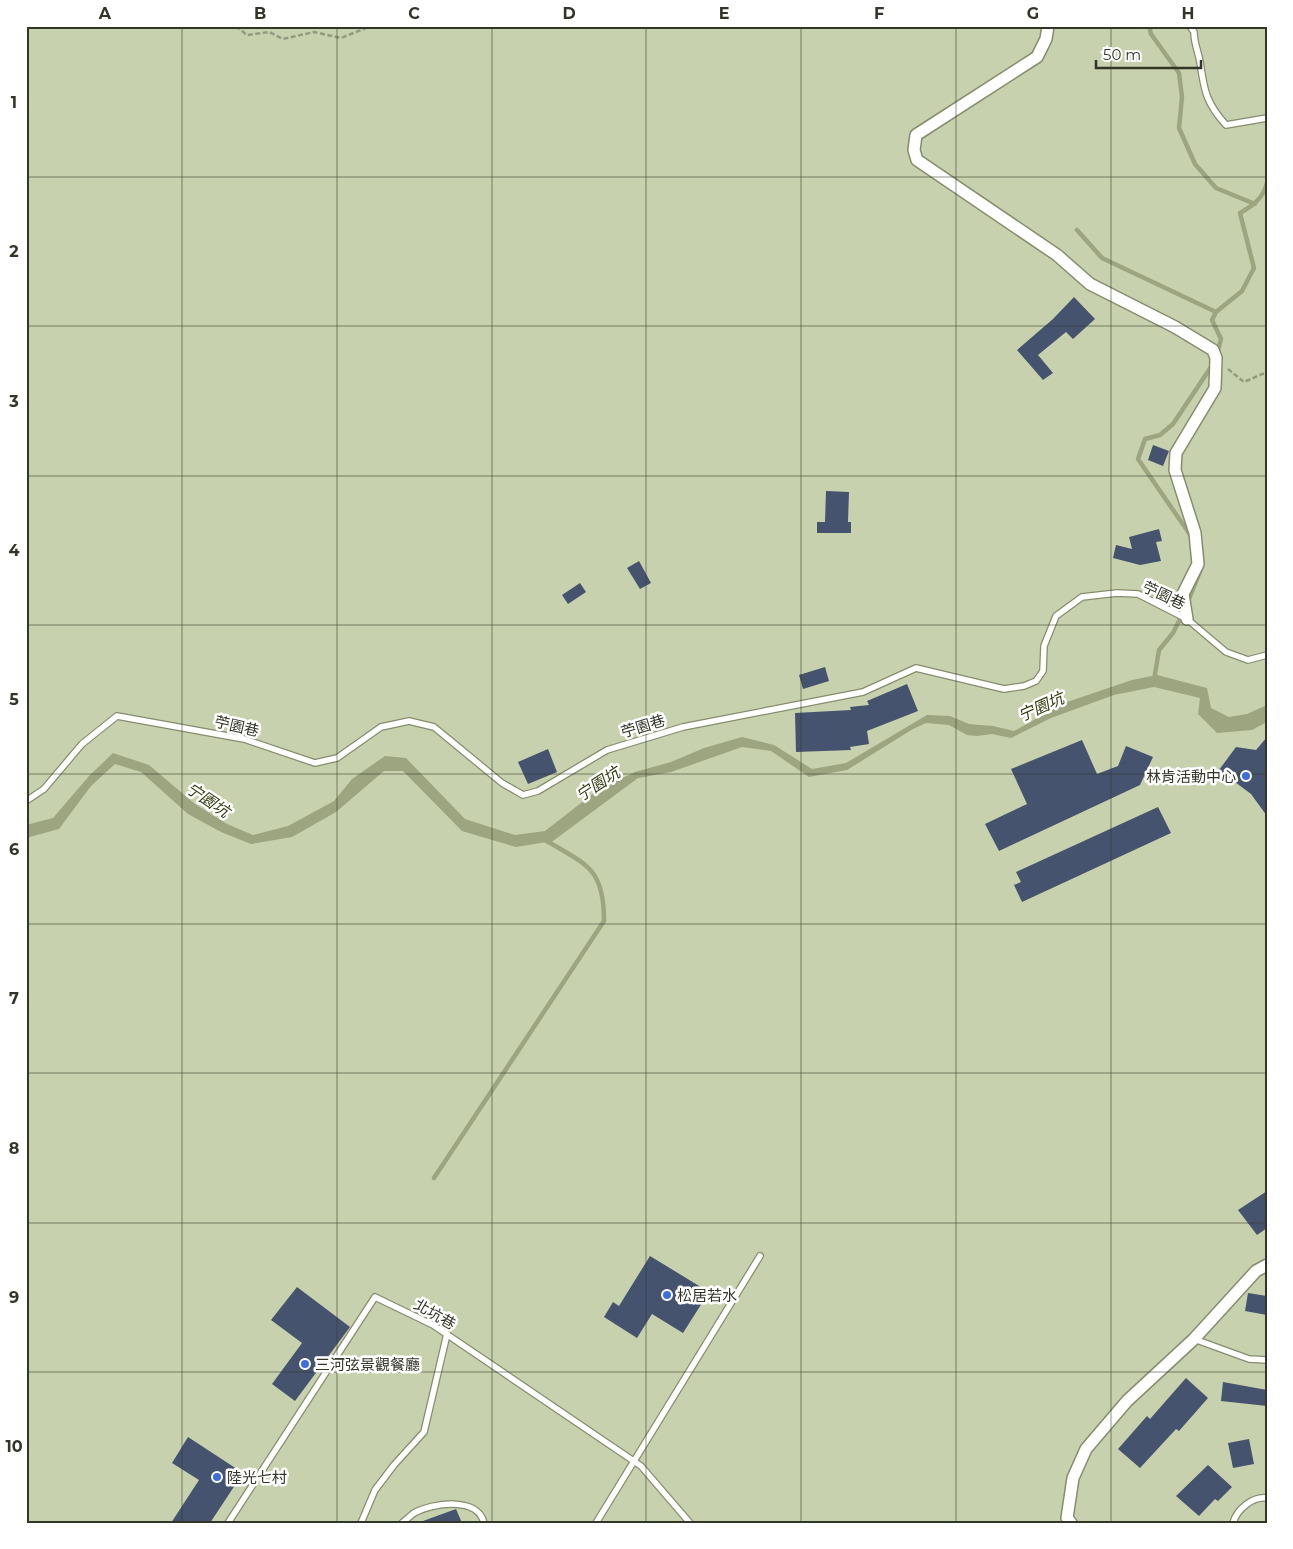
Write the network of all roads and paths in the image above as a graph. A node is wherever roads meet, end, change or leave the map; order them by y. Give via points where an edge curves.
1 (236, 26) edge
2 (371, 26) edge
3 (1048, 26) edge
4 (1190, 26) edge
5 (1267, 118) edge
6 (1216, 358) junction
7 (1267, 372) edge
8 (1187, 619) junction
9 (1267, 655) edge
10 (26, 801) edge
11 (760, 1256) dead end
12 (1267, 1265) edge
13 (447, 1334) junction
14 (1194, 1339) junction
15 (1267, 1360) edge
16 (633, 1460) junction
17 (1267, 1498) edge
18 (228, 1523) edge
19 (361, 1523) edge
20 (402, 1523) edge
21 (484, 1523) edge
22 (596, 1523) edge
23 (690, 1523) edge
24 (1070, 1523) edge
25 (1233, 1523) edge

1 - 2 path via 247,35 268,32 283,39 314,32 341,38
3 - 6 street via 1037,57 916,135 914,150 917,160 1056,255 1090,284 1175,327 1213,350
4 - 5 lane via 1194,32 1202,82 1216,114 1226,125
6 - 7 path via 1244,382
6 - 8 street via 1216,388 1176,454 1175,470 1195,533 1198,564 1183,594
8 - 9 lane, 苧園巷 via 1226,652 1248,660
8 - 10 lane, 苧園巷 via 1138,594 1117,592 1082,597 1056,616 1044,646 1043,671 1036,681 1024,686 1004,689 916,668 863,692 683,727 607,750 538,791 523,795 502,783 434,727 409,721 381,727 337,758 315,763 244,739 117,716 82,744 44,790
11 - 16 lane
12 - 14 street via 1256,1271
13 - 16 lane, 北坑巷
13 - 18 lane, 北坑巷 via 375,1297
13 - 19 lane via 424,1432 375,1490
14 - 15 lane via 1249,1358
14 - 24 street via 1127,1401 1086,1448 1073,1478 1067,1518
16 - 22 lane
16 - 23 lane, 北坑巷
17 - 25 lane via 1251,1501 1235,1516
20 - 21 lane via 415,1513 452,1504 479,1512

